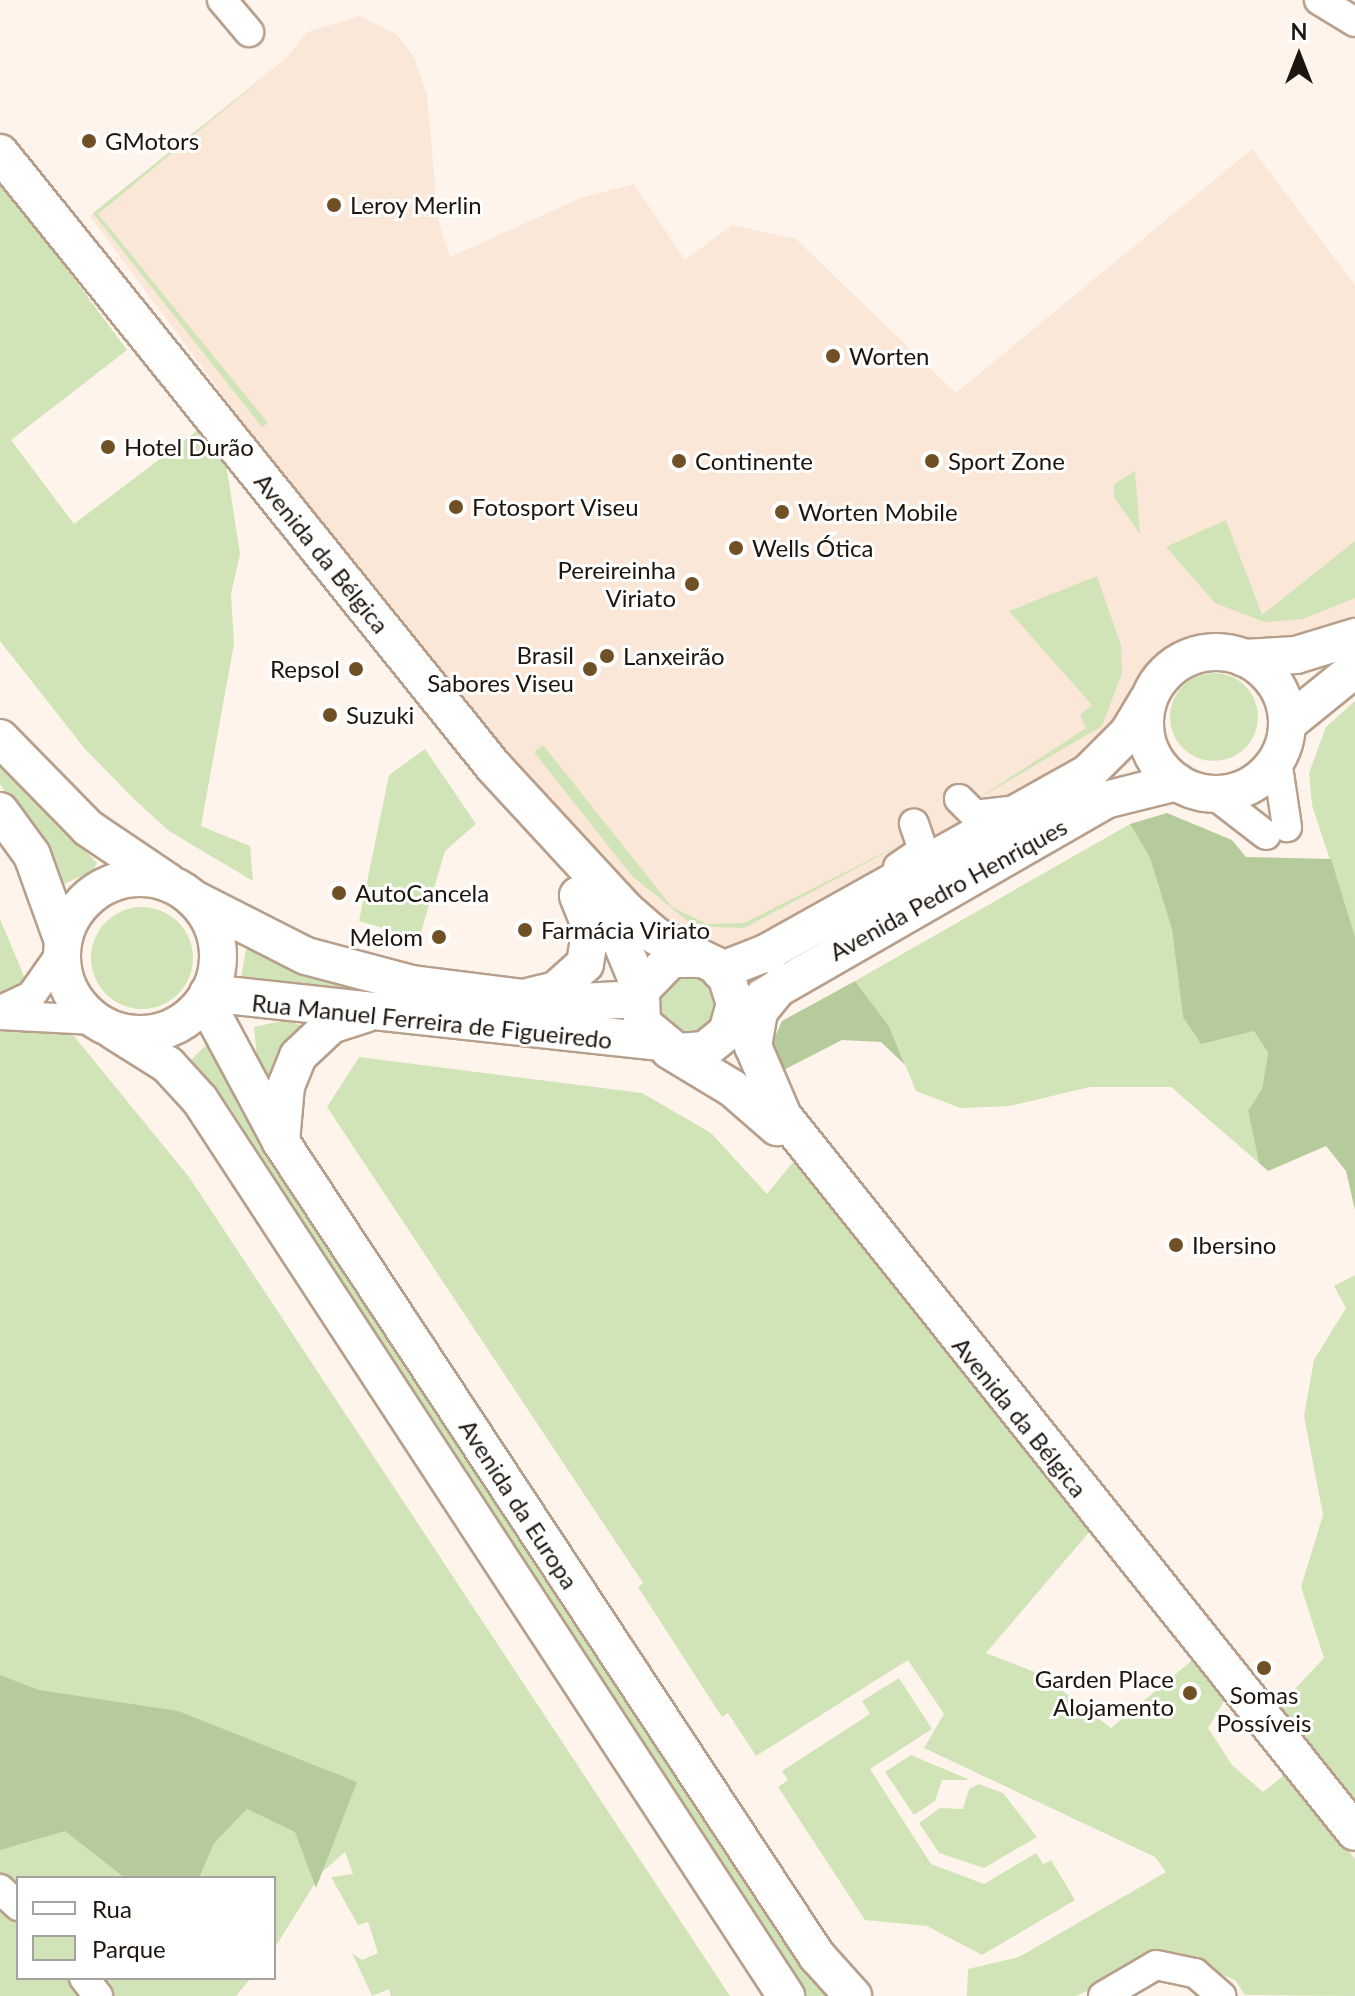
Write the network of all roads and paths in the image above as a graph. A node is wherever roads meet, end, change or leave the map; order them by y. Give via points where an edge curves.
1 (222, 0) edge
2 (1319, 0) edge
3 (1355, 22) edge
4 (249, 32) dead end
5 (0, 153) edge
6 (1355, 637) edge
7 (1244, 658) junction
8 (1355, 669) edge
9 (1148, 700) junction
10 (1287, 724) junction
11 (0, 738) edge
12 (1277, 760) junction
13 (493, 766) junction
14 (1177, 782) junction
15 (1213, 794) junction
16 (959, 799) dead end
17 (1030, 806) junction
18 (0, 811) edge
19 (914, 824) dead end
20 (551, 850) junction
21 (182, 891) junction
22 (841, 911) junction
23 (62, 946) junction
24 (711, 965) junction
25 (783, 982) junction
26 (640, 994) junction
27 (207, 996) junction
28 (517, 999) junction
29 (379, 1011) junction
30 (0, 1013) edge
31 (104, 1025) junction
32 (728, 1027) junction
33 (661, 1045) junction
34 (281, 1142) junction
35 (818, 1166) junction
36 (1355, 1832) edge
37 (0, 1889) edge
38 (16, 1904) edge
39 (86, 1980) edge
40 (98, 1996) edge
41 (786, 1996) edge
42 (853, 1996) edge
43 (1103, 1996) edge
44 (1221, 1996) edge

1 - 4 street
2 - 3 street
5 - 13 main road, Avenida da Bélgica
6 - 7 main road via 1296,655
7 - 9 main road via 1222,652 1187,659 1159,679
7 - 10 main road via 1276,684
8 - 10 main road
9 - 14 main road via 1148,746
9 - 17 main road, Avenida Pedro Henriques via 1106,760
10 - 12 main road
11 - 21 main road via 88,828
12 - 15 main road via 1249,785
12 - 15 street via 1276,831
13 - 20 main road, Avenida da Bélgica via 503,791
13 - 24 main road, Avenida da Bélgica via 626,910
14 - 15 main road
14 - 25 main road, Avenida Pedro Henriques via 1105,800
16 - 17 street via 981,816
17 - 22 main road, Avenida Pedro Henriques
18 - 23 main road via 32,855
19 - 22 street, Avenida Pedro Henriques via 924,844 920,855 855,890
20 - 26 main road, Avenida da Bélgica via 617,935
20 - 28 main road, Avenida da Bélgica via 582,903 591,946 571,981
21 - 23 main road via 126,879 104,887 85,900
21 - 27 main road via 216,935 219,957
21 - 28 main road, Rua Manuel Ferreira de Figueiredo via 254,934 354,971
22 - 24 main road, Avenida Pedro Henriques
23 - 30 street via 31,996
23 - 31 main road via 66,985
24 - 26 main road via 671,959
24 - 32 main road via 733,989
25 - 32 main road, Avenida Pedro Henriques
25 - 35 main road, Avenida da Bélgica via 754,1028 756,1066
26 - 28 main road, Rua Manuel Ferreira de Figueiredo via 588,1004
26 - 33 main road, Avenida da Bélgica via 642,1023
27 - 29 main road, Rua Manuel Ferreira de Figueiredo
27 - 31 main road via 165,1031
27 - 34 main road, Avenida da Europa
29 - 33 main road, Rua Manuel Ferreira de Figueiredo
29 - 34 main road via 331,1025 298,1056 286,1086
30 - 31 street
31 - 41 main road, Avenida da Europa via 168,1065 200,1100
32 - 33 main road via 692,1053
32 - 35 main road via 763,1097
33 - 35 main road via 732,1088
34 - 42 main road, Avenida da Europa via 817,1956
35 - 36 main road, Avenida da Bélgica
37 - 38 street
39 - 40 street
43 - 44 street via 1156,1965 1195,1973

